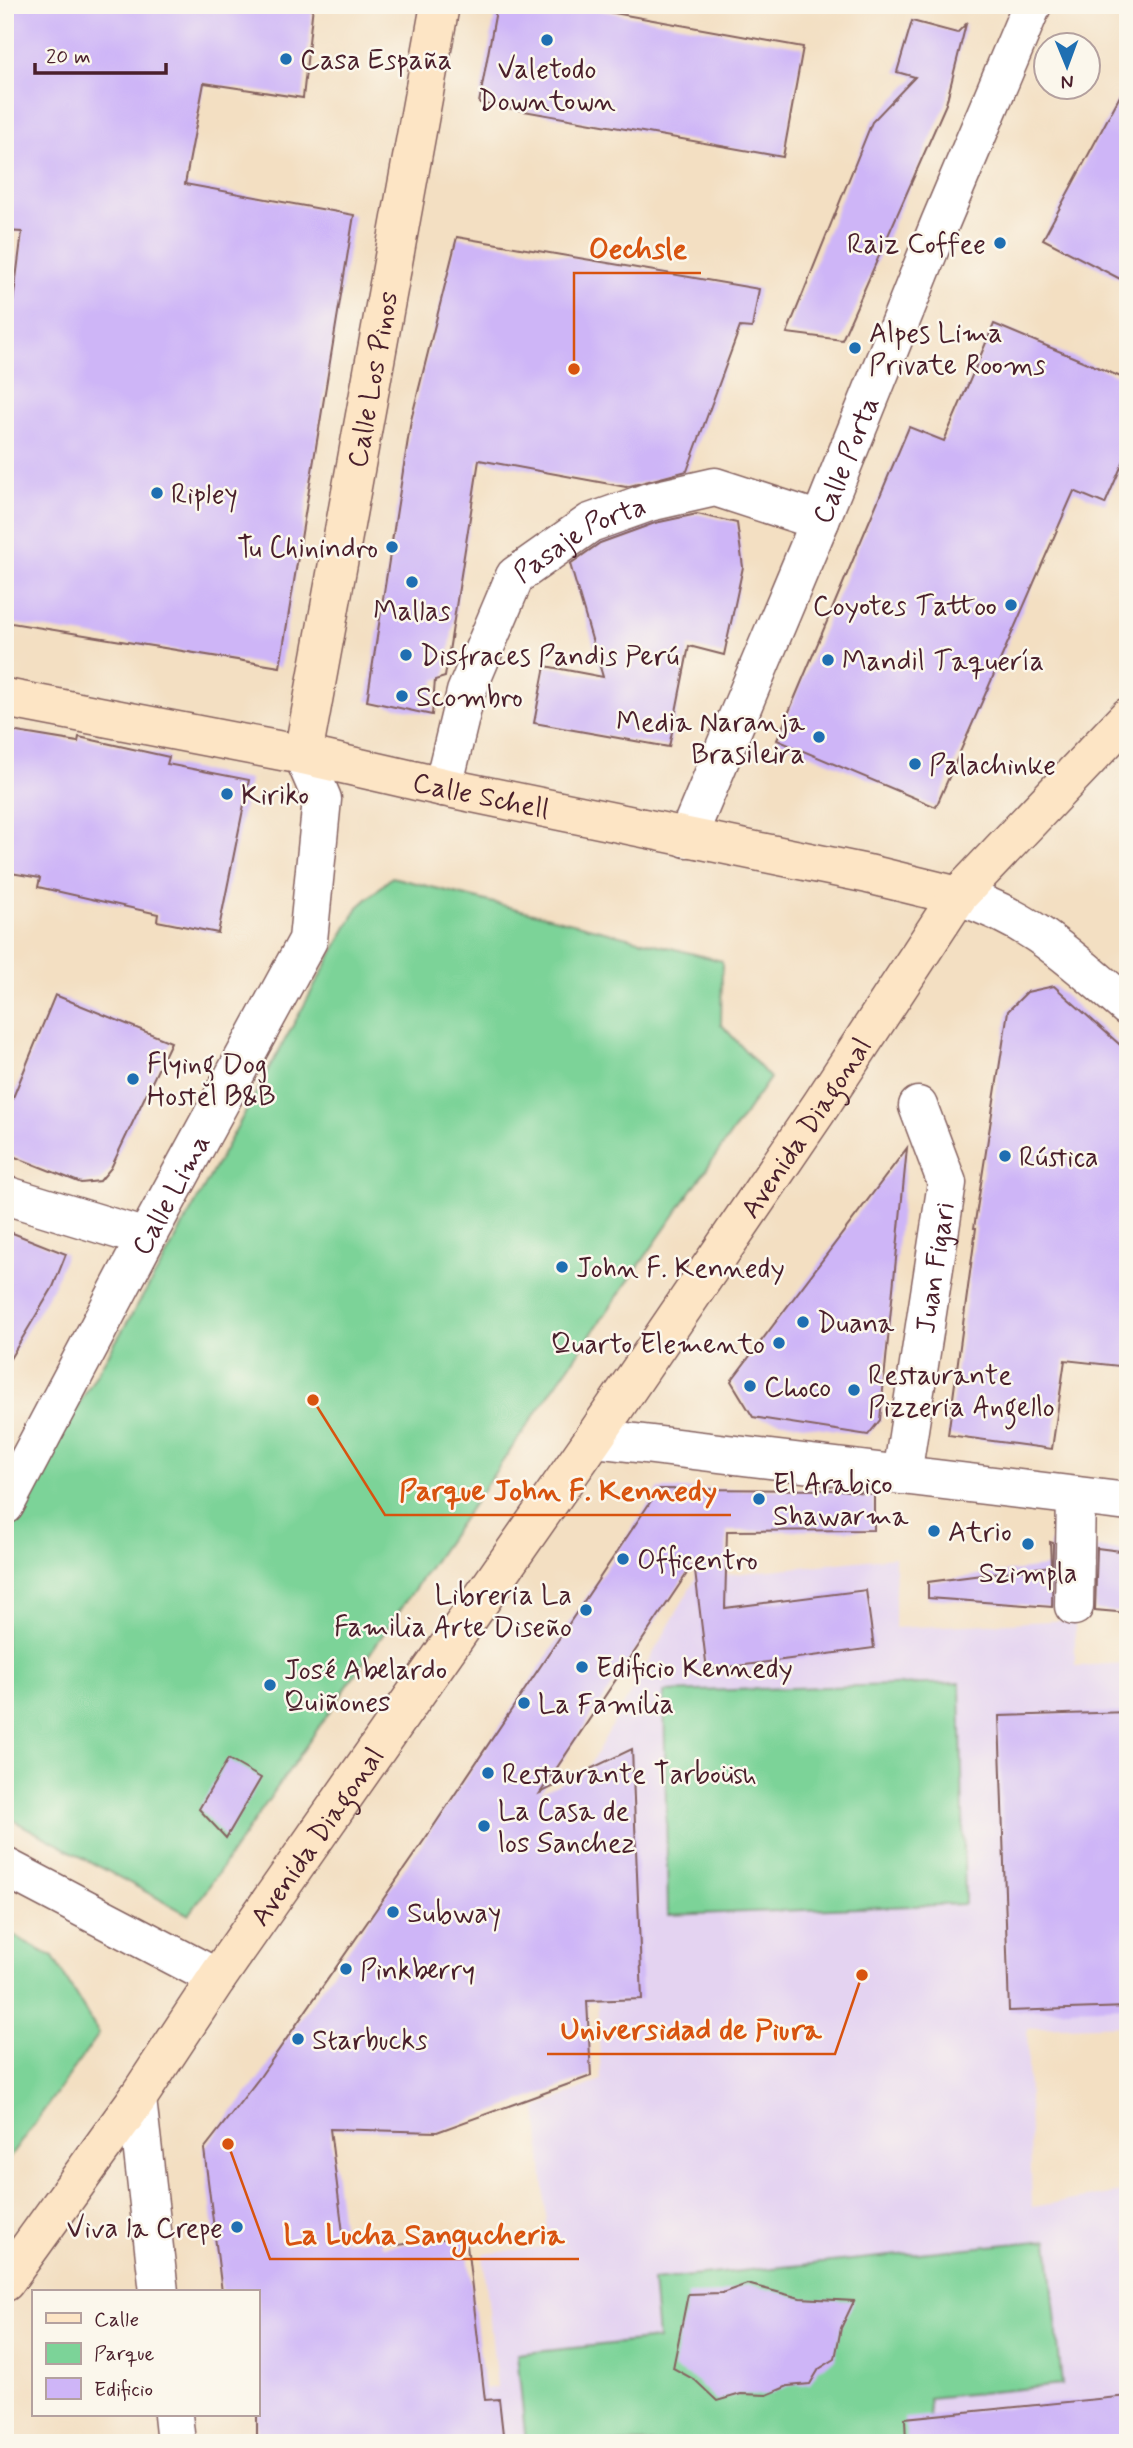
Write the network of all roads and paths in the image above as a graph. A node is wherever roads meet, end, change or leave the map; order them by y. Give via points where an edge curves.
1 (440, 5) edge
2 (1032, 5) edge
3 (820, 521) junction
4 (5, 698) edge
5 (1128, 717) edge
6 (303, 755) junction
7 (443, 787) junction
8 (687, 838) junction
9 (958, 897) junction
10 (1128, 1007) edge
11 (918, 1105) dead end
12 (5, 1195) edge
13 (146, 1238) junction
14 (594, 1438) junction
15 (902, 1475) junction
16 (1076, 1496) junction
17 (1128, 1502) edge
18 (5, 1505) edge
19 (1074, 1606) dead end
20 (5, 1867) edge
21 (216, 1978) junction
22 (137, 2099) junction
23 (5, 2281) edge
24 (159, 2290) edge
25 (173, 2416) edge
26 (176, 2443) edge

1 - 6 main road, Calle Los Pinos
2 - 3 street, Calle Porta
3 - 7 street, Pasaje Porta via 715,487 649,502 590,523 525,568 515,576 466,692
3 - 8 street, Calle Porta
4 - 6 main road, Calle Schell
5 - 9 main road, Avenida Diagonal
6 - 7 main road, Calle Schell
6 - 13 street, Calle Lima via 322,799 308,940
7 - 8 main road, Calle Schell
8 - 9 main road, Calle Schell
9 - 10 street via 1024,923
9 - 14 main road, Avenida Diagonal
11 - 15 street, Juan Figari via 947,1183
12 - 13 street
13 - 18 street, Calle Lima
14 - 15 street
14 - 21 main road, Avenida Diagonal
15 - 16 street
16 - 17 street
16 - 19 street
20 - 21 street
21 - 22 main road, Avenida Diagonal
22 - 23 main road, Avenida Diagonal
22 - 24 street
25 - 26 street

